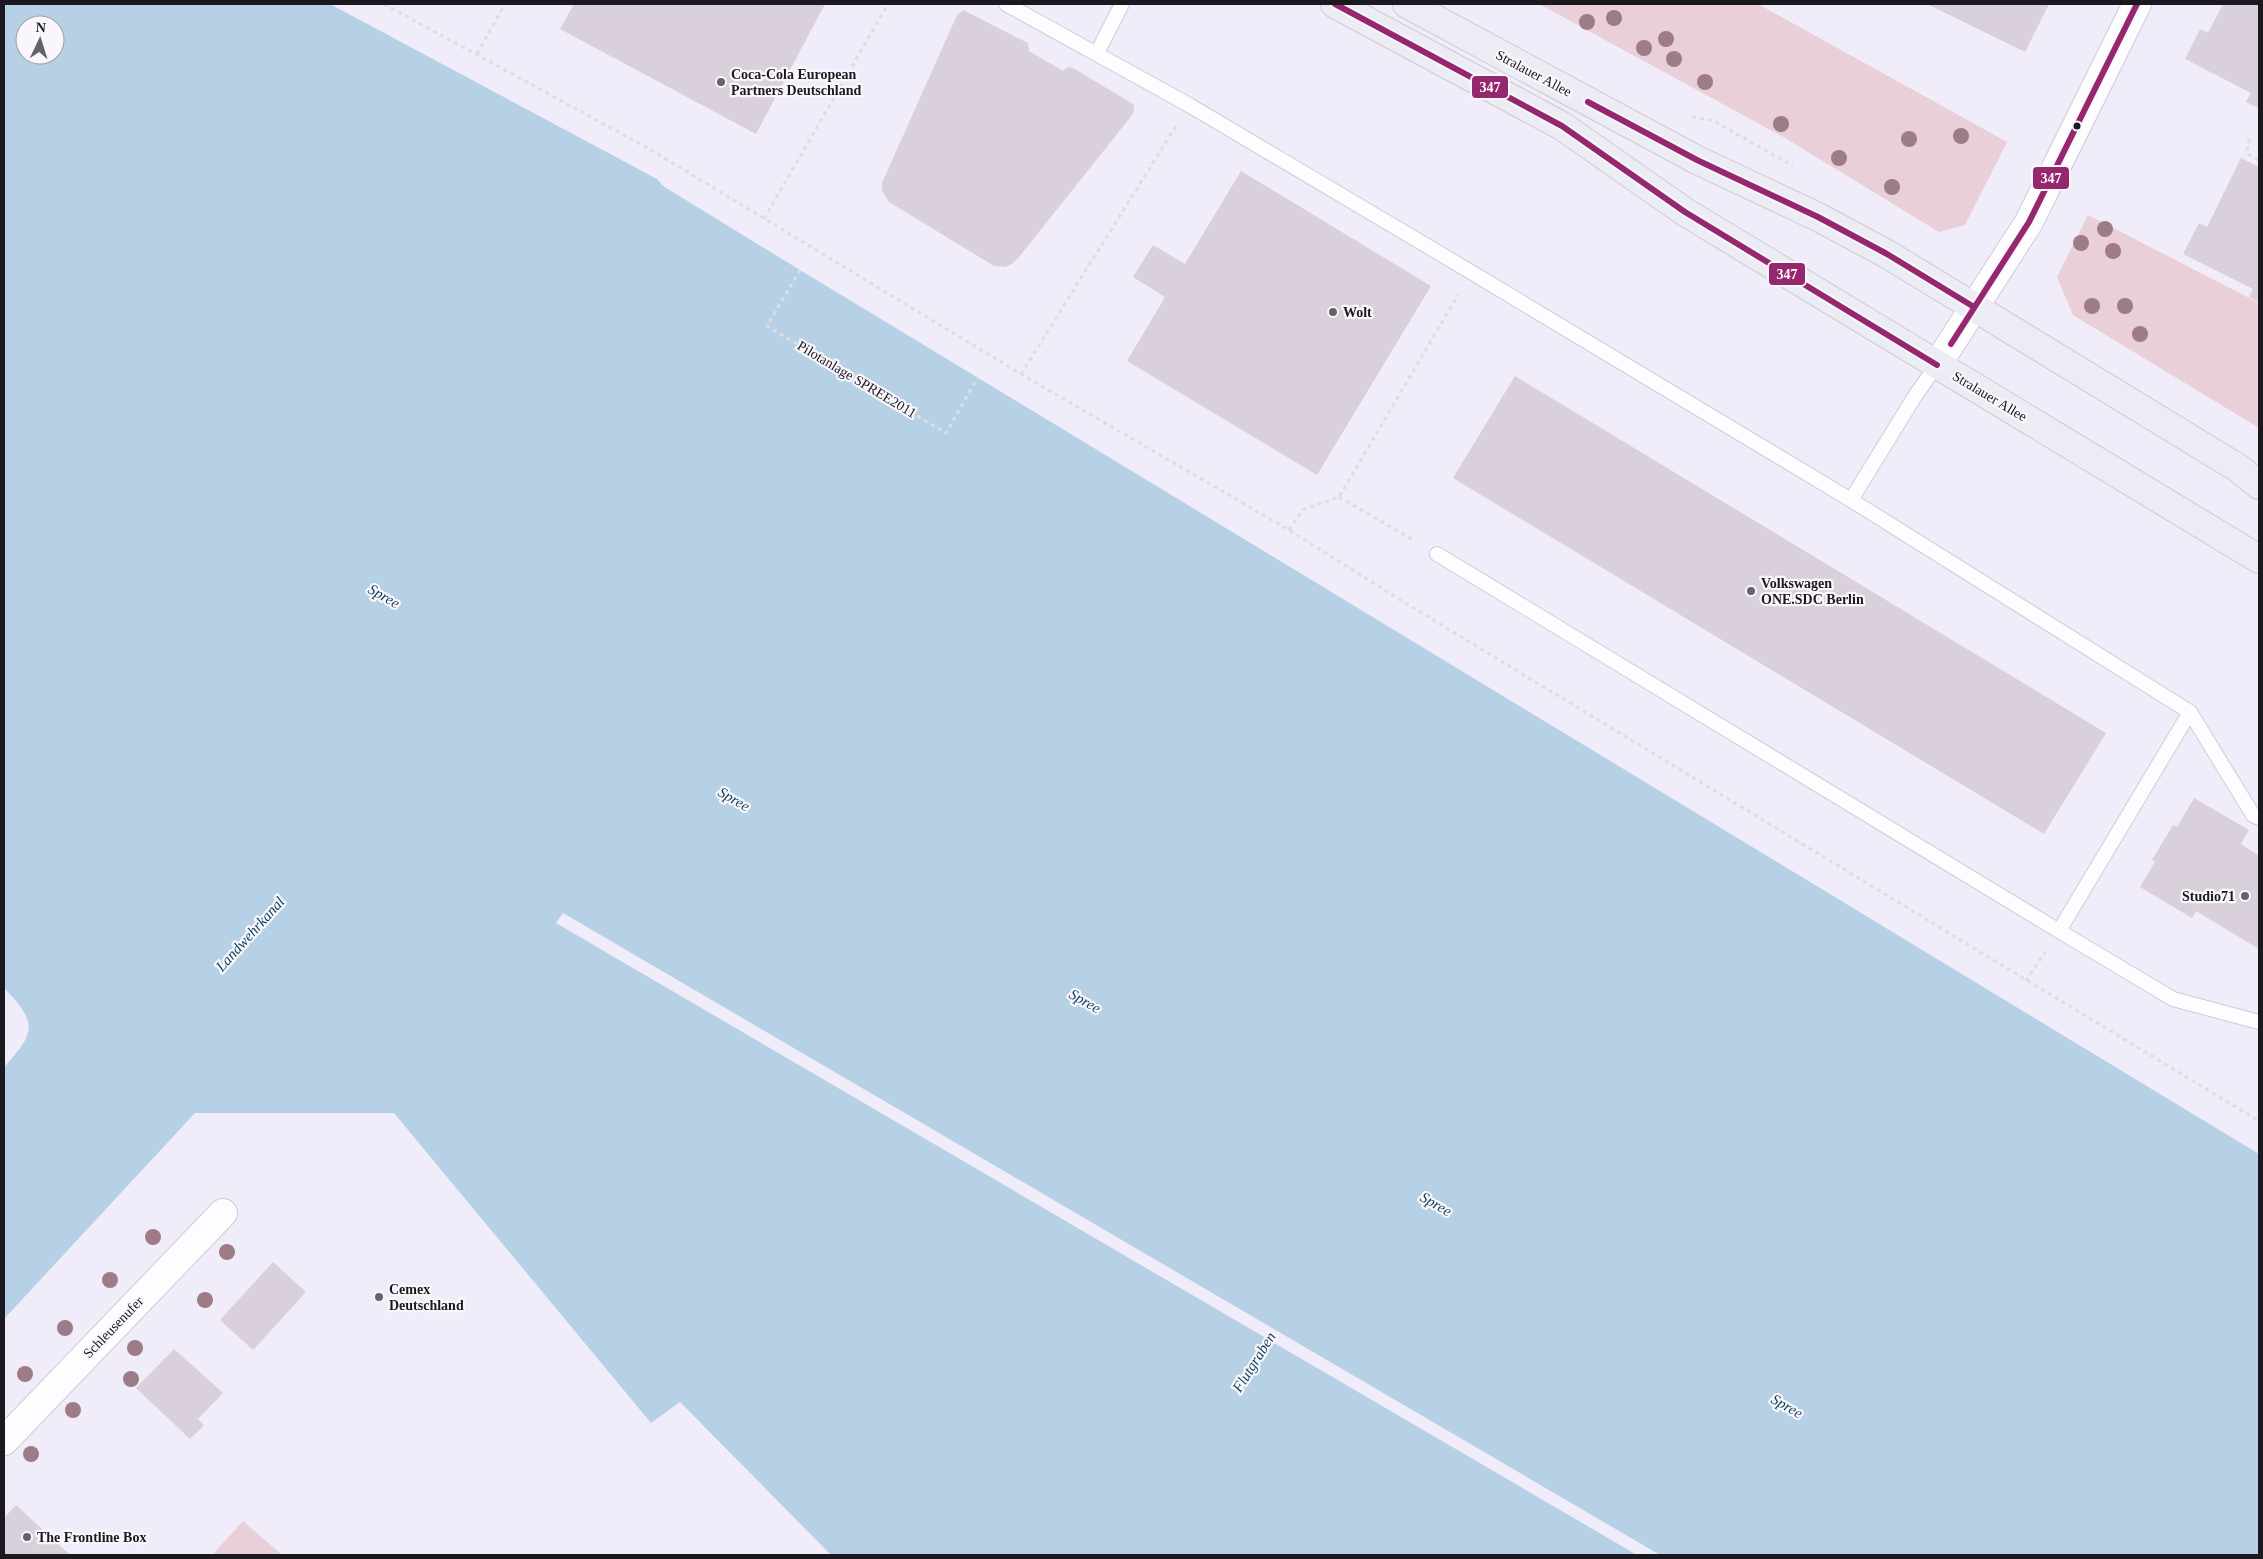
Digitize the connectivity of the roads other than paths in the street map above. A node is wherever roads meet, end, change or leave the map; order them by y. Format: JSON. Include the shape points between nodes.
{"nodes":[{"id":1,"x":1006,"y":4,"type":"edge"},
{"id":2,"x":1122,"y":4,"type":"edge"},
{"id":3,"x":1335,"y":4,"type":"edge"},
{"id":4,"x":1407,"y":4,"type":"edge"},
{"id":5,"x":2136,"y":4,"type":"edge"},
{"id":6,"x":1097,"y":52,"type":"junction"},
{"id":7,"x":1974,"y":307,"type":"junction"},
{"id":8,"x":1938,"y":365,"type":"junction"},
{"id":9,"x":2259,"y":485,"type":"edge"},
{"id":10,"x":1851,"y":500,"type":"junction"},
{"id":11,"x":1437,"y":554,"type":"road end"},
{"id":12,"x":2259,"y":559,"type":"edge"},
{"id":13,"x":2190,"y":712,"type":"junction"},
{"id":14,"x":2259,"y":818,"type":"edge"},
{"id":15,"x":2059,"y":931,"type":"junction"},
{"id":16,"x":2259,"y":1022,"type":"edge"},
{"id":17,"x":223,"y":1213,"type":"dead end"},
{"id":18,"x":4,"y":1441,"type":"edge"}],
"edges":[{"from":1,"to":6,"type":"lane"},
{"from":2,"to":6,"type":"lane"},
{"from":3,"to":8,"type":"main road","name":"Stralauer Allee","via":[[1562,126],[1686,212]]},
{"from":4,"to":7,"type":"main road","name":"Stralauer Allee","via":[[1697,160],[1818,217]]},
{"from":5,"to":7,"type":"street","via":[[2029,222]]},
{"from":6,"to":10,"type":"lane"},
{"from":7,"to":8,"type":"street"},
{"from":7,"to":9,"type":"main road","name":"Stralauer Allee","via":[[2238,468]]},
{"from":8,"to":10,"type":"lane","via":[[1915,396]]},
{"from":8,"to":12,"type":"main road","name":"Stralauer Allee"},
{"from":10,"to":13,"type":"lane"},
{"from":11,"to":15,"type":"lane"},
{"from":13,"to":14,"type":"lane","via":[[2253,815]]},
{"from":13,"to":15,"type":"lane"},
{"from":15,"to":16,"type":"lane","via":[[2172,999]]},
{"from":17,"to":18,"type":"street","name":"Schleusenufer"}]}
